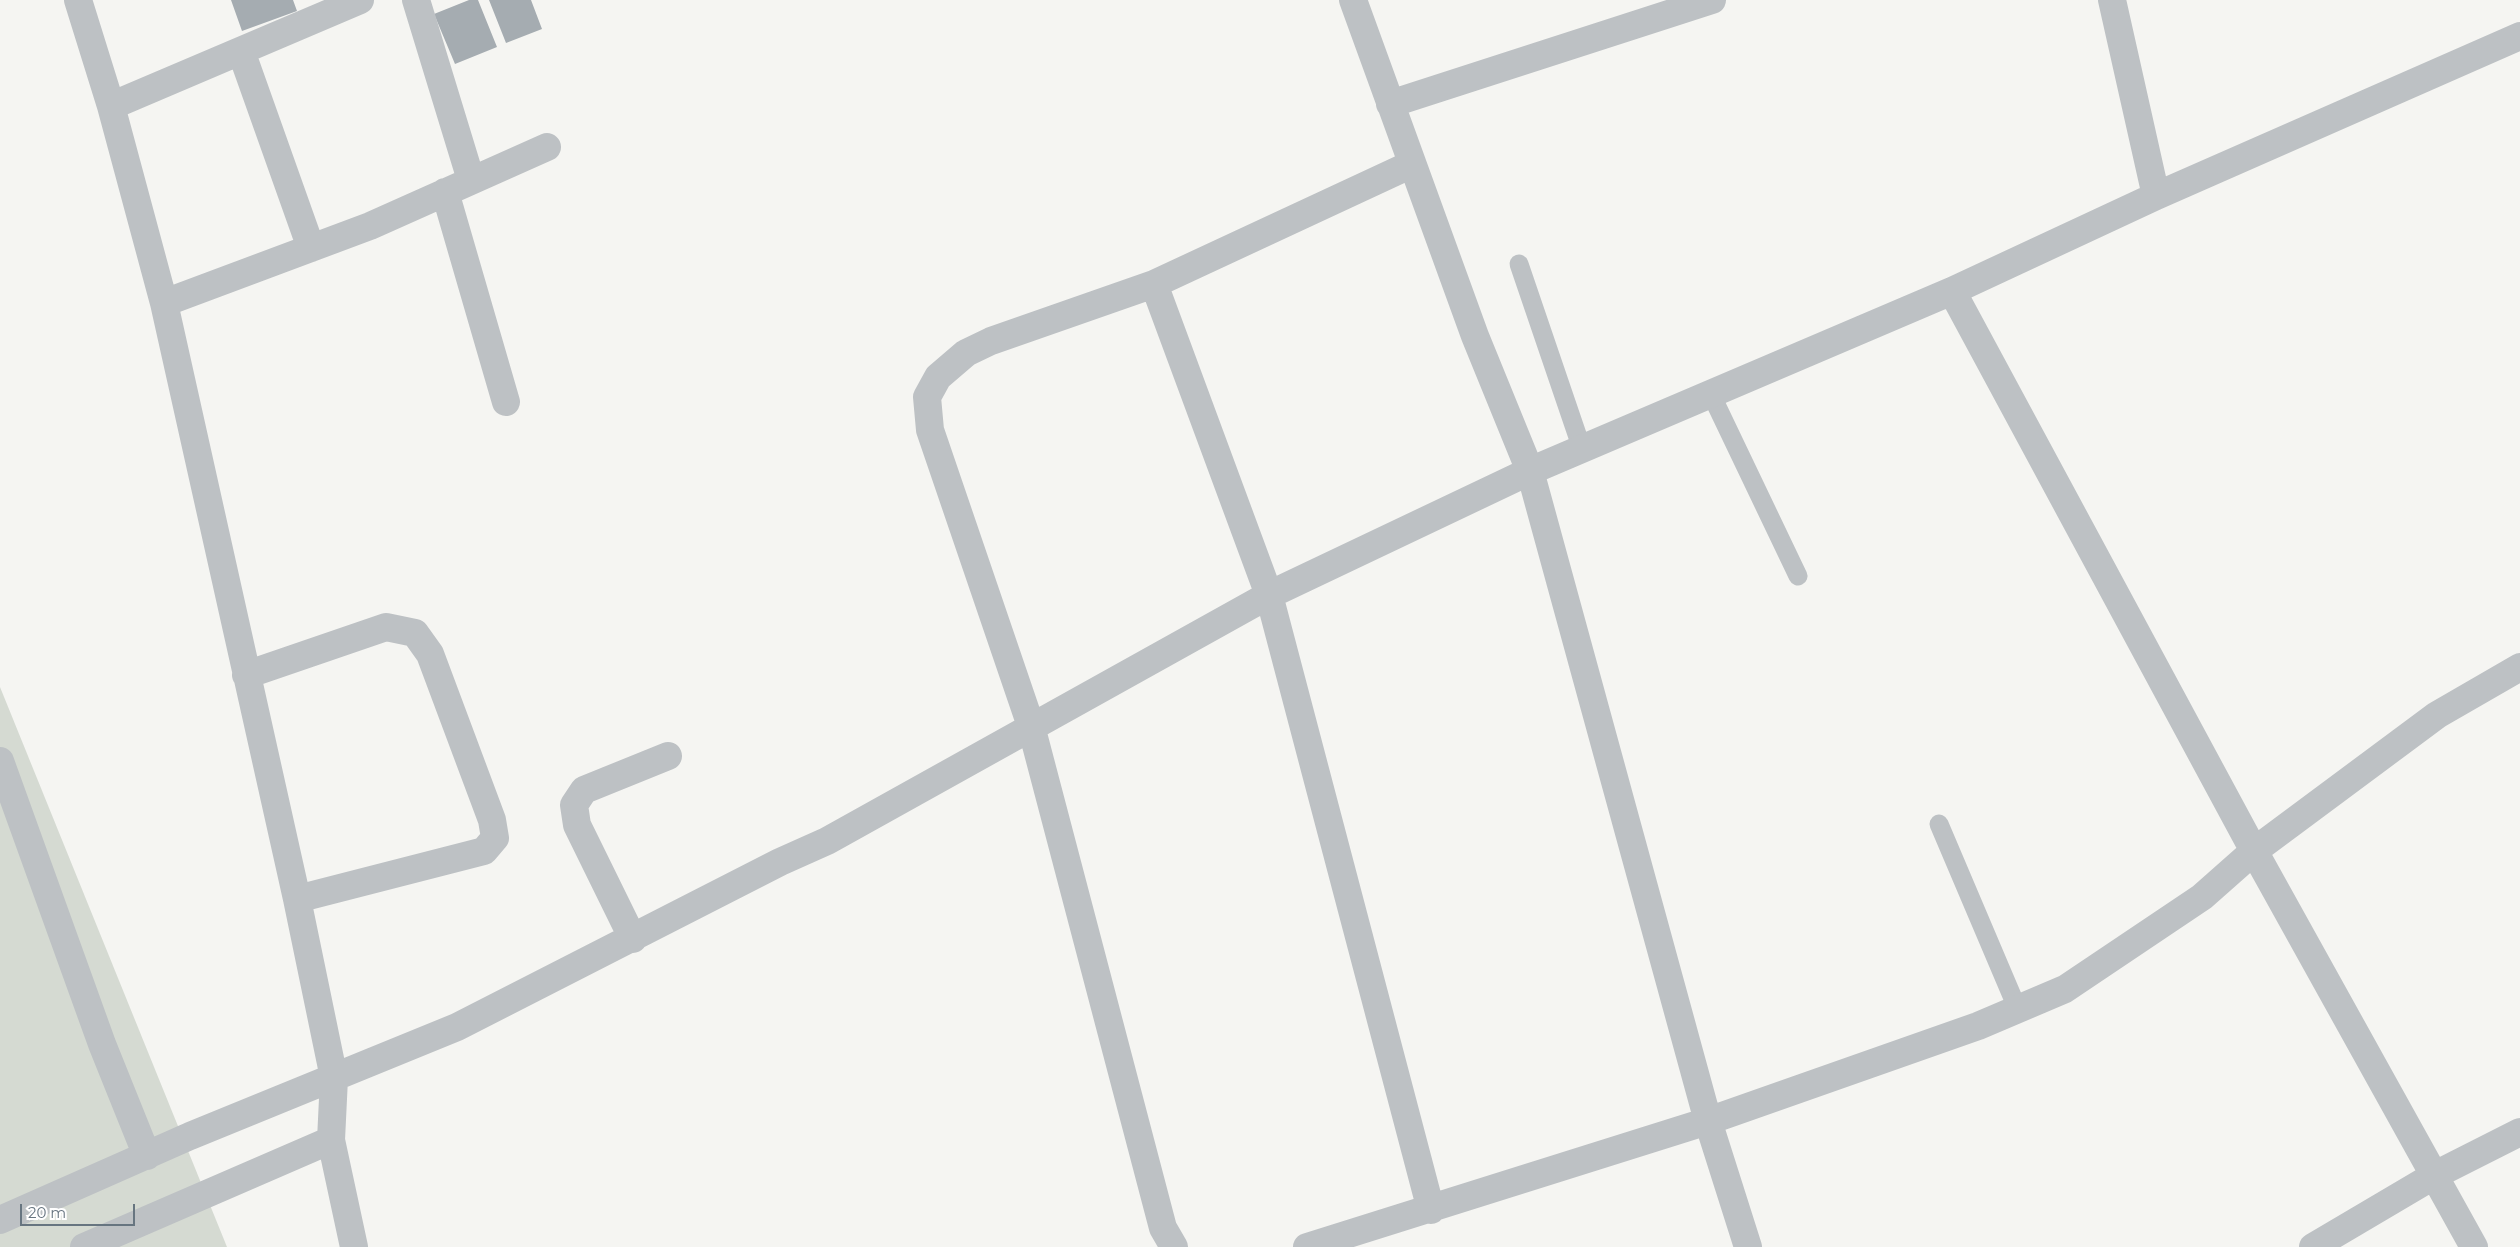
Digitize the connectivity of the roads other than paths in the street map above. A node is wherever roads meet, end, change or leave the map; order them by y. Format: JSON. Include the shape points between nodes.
{"nodes":[{"id":1,"x":78,"y":0,"type":"edge"},
{"id":2,"x":360,"y":0,"type":"edge"},
{"id":3,"x":416,"y":0,"type":"edge"},
{"id":4,"x":1353,"y":0,"type":"edge"},
{"id":5,"x":1712,"y":0,"type":"edge"},
{"id":6,"x":2112,"y":0,"type":"edge"},
{"id":7,"x":2519,"y":38,"type":"edge"},
{"id":8,"x":241,"y":51,"type":"junction"},
{"id":9,"x":1390,"y":104,"type":"junction"},
{"id":10,"x":111,"y":106,"type":"junction"},
{"id":11,"x":548,"y":147,"type":"dead end"},
{"id":12,"x":1412,"y":164,"type":"junction"},
{"id":13,"x":471,"y":180,"type":"junction"},
{"id":14,"x":445,"y":192,"type":"junction"},
{"id":15,"x":2156,"y":196,"type":"junction"},
{"id":16,"x":311,"y":248,"type":"junction"},
{"id":17,"x":1519,"y":264,"type":"dead end"},
{"id":18,"x":1154,"y":284,"type":"junction"},
{"id":19,"x":1952,"y":291,"type":"junction"},
{"id":20,"x":164,"y":304,"type":"junction"},
{"id":21,"x":1711,"y":394,"type":"junction"},
{"id":22,"x":506,"y":402,"type":"dead end"},
{"id":23,"x":1582,"y":449,"type":"junction"},
{"id":24,"x":1530,"y":471,"type":"junction"},
{"id":25,"x":1798,"y":576,"type":"dead end"},
{"id":26,"x":1269,"y":595,"type":"junction"},
{"id":27,"x":2520,"y":667,"type":"edge"},
{"id":28,"x":246,"y":675,"type":"junction"},
{"id":29,"x":1031,"y":726,"type":"junction"},
{"id":30,"x":668,"y":756,"type":"dead end"},
{"id":31,"x":0,"y":761,"type":"edge"},
{"id":32,"x":1939,"y":824,"type":"dead end"},
{"id":33,"x":2254,"y":851,"type":"junction"},
{"id":34,"x":297,"y":898,"type":"junction"},
{"id":35,"x":633,"y":939,"type":"junction"},
{"id":36,"x":2018,"y":1010,"type":"junction"},
{"id":37,"x":334,"y":1078,"type":"junction"},
{"id":38,"x":1708,"y":1121,"type":"junction"},
{"id":39,"x":2520,"y":1132,"type":"edge"},
{"id":40,"x":331,"y":1140,"type":"junction"},
{"id":41,"x":147,"y":1156,"type":"junction"},
{"id":42,"x":2435,"y":1175,"type":"junction"},
{"id":43,"x":1431,"y":1210,"type":"junction"},
{"id":44,"x":0,"y":1220,"type":"edge"},
{"id":45,"x":84,"y":1247,"type":"edge"},
{"id":46,"x":354,"y":1247,"type":"edge"},
{"id":47,"x":1174,"y":1247,"type":"edge"},
{"id":48,"x":1307,"y":1247,"type":"edge"},
{"id":49,"x":1748,"y":1247,"type":"edge"},
{"id":50,"x":2313,"y":1247,"type":"edge"},
{"id":51,"x":2474,"y":1247,"type":"edge"}],
"edges":[{"from":1,"to":10,"type":"street"},
{"from":2,"to":8,"type":"street"},
{"from":3,"to":13,"type":"street"},
{"from":4,"to":9,"type":"street"},
{"from":5,"to":9,"type":"street"},
{"from":6,"to":15,"type":"street"},
{"from":7,"to":15,"type":"street"},
{"from":8,"to":10,"type":"street"},
{"from":8,"to":16,"type":"street"},
{"from":9,"to":12,"type":"street"},
{"from":10,"to":20,"type":"street"},
{"from":11,"to":13,"type":"street"},
{"from":12,"to":18,"type":"street"},
{"from":12,"to":24,"type":"street","via":[[1475,336]]},
{"from":13,"to":14,"type":"street"},
{"from":14,"to":16,"type":"street"},
{"from":14,"to":22,"type":"street"},
{"from":15,"to":19,"type":"street"},
{"from":16,"to":20,"type":"street"},
{"from":17,"to":23,"type":"lane"},
{"from":18,"to":26,"type":"street"},
{"from":18,"to":29,"type":"street","via":[[991,341],[966,353],[938,377],[927,397],[930,430]]},
{"from":19,"to":21,"type":"street"},
{"from":19,"to":33,"type":"street"},
{"from":20,"to":28,"type":"street"},
{"from":21,"to":23,"type":"street"},
{"from":21,"to":25,"type":"lane"},
{"from":23,"to":24,"type":"street"},
{"from":24,"to":26,"type":"street"},
{"from":24,"to":38,"type":"street"},
{"from":26,"to":29,"type":"street"},
{"from":26,"to":43,"type":"street"},
{"from":27,"to":33,"type":"street","via":[[2437,715]]},
{"from":28,"to":34,"type":"street"},
{"from":28,"to":34,"type":"street","via":[[386,627],[415,633],[430,654],[492,820],[495,838],[484,851]]},
{"from":29,"to":35,"type":"street","via":[[827,841]]},
{"from":29,"to":47,"type":"street","via":[[1163,1228]]},
{"from":30,"to":35,"type":"street","via":[[584,790],[574,805],[577,825]]},
{"from":31,"to":41,"type":"street","via":[[102,1044]]},
{"from":32,"to":36,"type":"lane"},
{"from":33,"to":36,"type":"street","via":[[2202,897],[2073,984]]},
{"from":33,"to":42,"type":"street"},
{"from":34,"to":37,"type":"street"},
{"from":35,"to":37,"type":"street","via":[[457,1027]]},
{"from":36,"to":38,"type":"street","via":[[1889,1059]]},
{"from":37,"to":40,"type":"street"},
{"from":37,"to":41,"type":"street"},
{"from":38,"to":43,"type":"street"},
{"from":38,"to":49,"type":"street"},
{"from":39,"to":42,"type":"street"},
{"from":40,"to":45,"type":"street"},
{"from":40,"to":46,"type":"street"},
{"from":41,"to":44,"type":"street"},
{"from":42,"to":50,"type":"street"},
{"from":42,"to":51,"type":"street"},
{"from":43,"to":48,"type":"street"}]}
